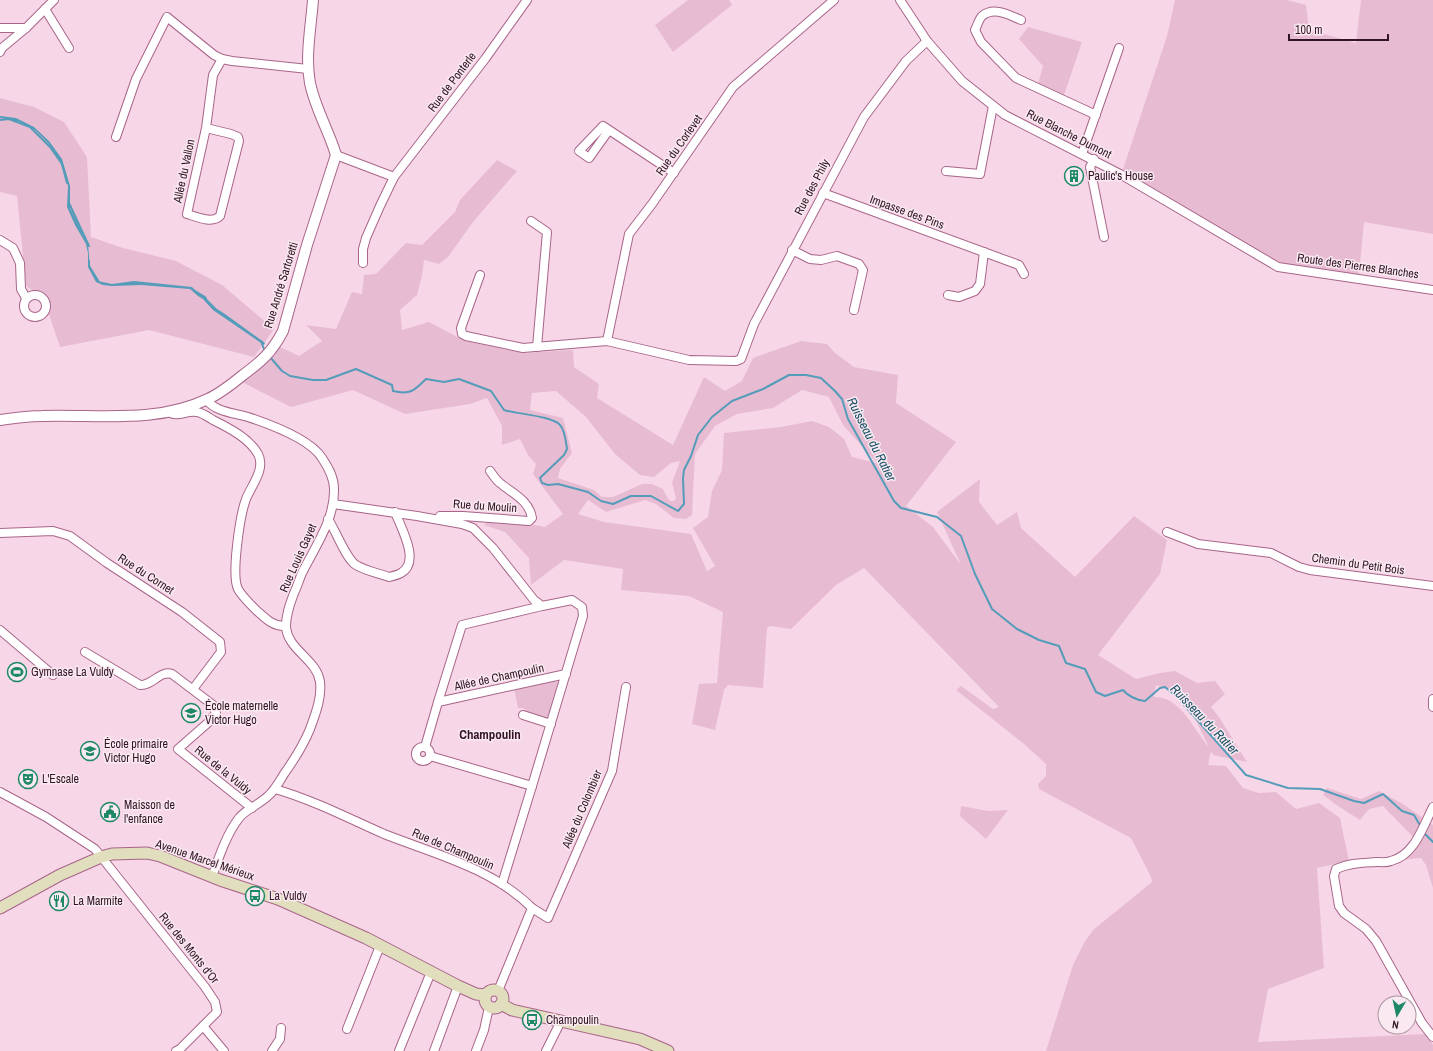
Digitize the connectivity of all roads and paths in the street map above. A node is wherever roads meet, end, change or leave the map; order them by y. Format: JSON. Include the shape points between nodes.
{"nodes":[{"id":1,"x":54,"y":0,"type":"edge"},
{"id":2,"x":313,"y":0,"type":"edge"},
{"id":3,"x":527,"y":0,"type":"edge"},
{"id":4,"x":834,"y":0,"type":"edge"},
{"id":5,"x":900,"y":0,"type":"edge"},
{"id":6,"x":45,"y":9,"type":"junction"},
{"id":7,"x":1021,"y":20,"type":"dead end"},
{"id":8,"x":0,"y":28,"type":"edge"},
{"id":9,"x":26,"y":28,"type":"junction"},
{"id":10,"x":927,"y":41,"type":"junction"},
{"id":11,"x":69,"y":48,"type":"dead end"},
{"id":12,"x":1119,"y":48,"type":"dead end"},
{"id":13,"x":0,"y":52,"type":"edge"},
{"id":14,"x":222,"y":59,"type":"junction"},
{"id":15,"x":308,"y":69,"type":"junction"},
{"id":16,"x":993,"y":106,"type":"junction"},
{"id":17,"x":1096,"y":115,"type":"junction"},
{"id":18,"x":206,"y":128,"type":"junction"},
{"id":19,"x":609,"y":130,"type":"dead end"},
{"id":20,"x":116,"y":137,"type":"dead end"},
{"id":21,"x":1082,"y":154,"type":"junction"},
{"id":22,"x":336,"y":155,"type":"junction"},
{"id":23,"x":1094,"y":159,"type":"junction"},
{"id":24,"x":946,"y":172,"type":"dead end"},
{"id":25,"x":674,"y":173,"type":"junction"},
{"id":26,"x":394,"y":177,"type":"junction"},
{"id":27,"x":823,"y":193,"type":"junction"},
{"id":28,"x":532,"y":221,"type":"dead end"},
{"id":29,"x":1104,"y":236,"type":"dead end"},
{"id":30,"x":0,"y":240,"type":"edge"},
{"id":31,"x":792,"y":250,"type":"junction"},
{"id":32,"x":984,"y":252,"type":"junction"},
{"id":33,"x":363,"y":263,"type":"dead end"},
{"id":34,"x":1278,"y":267,"type":"joint"},
{"id":35,"x":1024,"y":274,"type":"dead end"},
{"id":36,"x":480,"y":275,"type":"dead end"},
{"id":37,"x":1433,"y":290,"type":"edge"},
{"id":38,"x":948,"y":296,"type":"dead end"},
{"id":39,"x":26,"y":298,"type":"dead end"},
{"id":40,"x":854,"y":310,"type":"dead end"},
{"id":41,"x":606,"y":342,"type":"junction"},
{"id":42,"x":537,"y":347,"type":"junction"},
{"id":43,"x":207,"y":400,"type":"junction"},
{"id":44,"x":168,"y":412,"type":"junction"},
{"id":45,"x":0,"y":420,"type":"edge"},
{"id":46,"x":490,"y":471,"type":"dead end"},
{"id":47,"x":333,"y":504,"type":"junction"},
{"id":48,"x":395,"y":512,"type":"junction"},
{"id":49,"x":417,"y":516,"type":"junction"},
{"id":50,"x":328,"y":518,"type":"junction"},
{"id":51,"x":1166,"y":532,"type":"dead end"},
{"id":52,"x":0,"y":533,"type":"edge"},
{"id":53,"x":1433,"y":586,"type":"edge"},
{"id":54,"x":542,"y":606,"type":"junction"},
{"id":55,"x":286,"y":626,"type":"junction"},
{"id":56,"x":0,"y":630,"type":"edge"},
{"id":57,"x":85,"y":652,"type":"dead end"},
{"id":58,"x":566,"y":674,"type":"junction"},
{"id":59,"x":53,"y":675,"type":"dead end"},
{"id":60,"x":626,"y":687,"type":"dead end"},
{"id":61,"x":193,"y":689,"type":"junction"},
{"id":62,"x":1433,"y":698,"type":"edge"},
{"id":63,"x":438,"y":702,"type":"junction"},
{"id":64,"x":1433,"y":707,"type":"edge"},
{"id":65,"x":523,"y":715,"type":"dead end"},
{"id":66,"x":551,"y":724,"type":"junction"},
{"id":67,"x":425,"y":747,"type":"junction"},
{"id":68,"x":430,"y":756,"type":"junction"},
{"id":69,"x":532,"y":786,"type":"junction"},
{"id":70,"x":274,"y":789,"type":"junction"},
{"id":71,"x":0,"y":792,"type":"edge"},
{"id":72,"x":1433,"y":807,"type":"edge"},
{"id":73,"x":252,"y":808,"type":"junction"},
{"id":74,"x":101,"y":857,"type":"junction"},
{"id":75,"x":212,"y":876,"type":"junction"},
{"id":76,"x":502,"y":884,"type":"junction"},
{"id":77,"x":0,"y":908,"type":"edge"},
{"id":78,"x":532,"y":908,"type":"junction"},
{"id":79,"x":380,"y":946,"type":"junction"},
{"id":80,"x":431,"y":972,"type":"junction"},
{"id":81,"x":458,"y":986,"type":"junction"},
{"id":82,"x":498,"y":991,"type":"junction"},
{"id":83,"x":486,"y":995,"type":"junction"},
{"id":84,"x":501,"y":1004,"type":"junction"},
{"id":85,"x":489,"y":1007,"type":"junction"},
{"id":86,"x":561,"y":1021,"type":"junction"},
{"id":87,"x":203,"y":1026,"type":"junction"},
{"id":88,"x":281,"y":1028,"type":"dead end"},
{"id":89,"x":347,"y":1029,"type":"dead end"},
{"id":90,"x":1433,"y":1037,"type":"edge"},
{"id":91,"x":176,"y":1051,"type":"edge"},
{"id":92,"x":224,"y":1051,"type":"edge"},
{"id":93,"x":272,"y":1051,"type":"edge"},
{"id":94,"x":398,"y":1051,"type":"edge"},
{"id":95,"x":434,"y":1051,"type":"edge"},
{"id":96,"x":476,"y":1051,"type":"edge"},
{"id":97,"x":546,"y":1051,"type":"edge"},
{"id":98,"x":668,"y":1051,"type":"edge"}],
"edges":[{"from":1,"to":6,"type":"street"},
{"from":2,"to":15,"type":"street"},
{"from":3,"to":26,"type":"street","name":"Rue de Ponterle"},
{"from":4,"to":25,"type":"street","name":"Rue du Corlevet","via":[[733,87]]},
{"from":5,"to":10,"type":"street","name":"Rue Blanche Dumont"},
{"from":6,"to":9,"type":"street"},
{"from":6,"to":11,"type":"street"},
{"from":7,"to":17,"type":"street","via":[[992,11],[982,16],[975,30],[982,42],[1016,78]]},
{"from":8,"to":9,"type":"street"},
{"from":9,"to":13,"type":"street"},
{"from":10,"to":16,"type":"street","name":"Rue Blanche Dumont","via":[[962,81]]},
{"from":10,"to":27,"type":"street","name":"Rue des Phily","via":[[906,61],[864,117]]},
{"from":12,"to":17,"type":"street"},
{"from":14,"to":15,"type":"street"},
{"from":14,"to":18,"type":"street","name":"Allée du Vallon","via":[[214,75]]},
{"from":14,"to":20,"type":"street","via":[[167,17],[136,79]]},
{"from":15,"to":22,"type":"street","via":[[314,95]]},
{"from":16,"to":21,"type":"street","name":"Rue Blanche Dumont","via":[[1005,115]]},
{"from":16,"to":24,"type":"street","via":[[980,174]]},
{"from":17,"to":21,"type":"street"},
{"from":18,"to":18,"type":"street","name":"Allée du Vallon","via":[[187,214],[216,220],[220,216],[239,141],[238,137],[231,134]]},
{"from":19,"to":25,"type":"street"},
{"from":21,"to":23,"type":"street","name":"Rue Blanche Dumont"},
{"from":22,"to":26,"type":"street"},
{"from":22,"to":43,"type":"street","name":"Rue André Sartoretti","via":[[283,330],[276,344],[267,356]]},
{"from":23,"to":29,"type":"street","via":[[1090,167]]},
{"from":23,"to":34,"type":"street","name":"Rue Blanche Dumont"},
{"from":25,"to":41,"type":"street","name":"Rue du Corlevet","via":[[629,234]]},
{"from":26,"to":33,"type":"street","name":"Rue de Ponterle","via":[[366,238]]},
{"from":27,"to":31,"type":"street","name":"Rue des Phily"},
{"from":27,"to":32,"type":"street","name":"Impasse des Pins"},
{"from":28,"to":42,"type":"street","via":[[547,232]]},
{"from":30,"to":39,"type":"street","via":[[13,248],[20,263],[21,289]]},
{"from":31,"to":40,"type":"street","via":[[810,259],[821,260],[837,256],[859,264],[863,270]]},
{"from":31,"to":41,"type":"street","name":"Rue des Phily","via":[[754,324],[741,359],[689,360]]},
{"from":32,"to":35,"type":"street","name":"Impasse des Pins","via":[[1019,265]]},
{"from":32,"to":38,"type":"street","via":[[980,284],[975,291],[959,298]]},
{"from":34,"to":37,"type":"street","name":"Route des Pierres Blanches"},
{"from":36,"to":42,"type":"street","via":[[461,328],[462,334],[522,348]]},
{"from":41,"to":42,"type":"street"},
{"from":43,"to":44,"type":"street","name":"Rue André Sartoretti"},
{"from":43,"to":47,"type":"street","name":"Rue Louis Gayet","via":[[214,407],[280,428],[314,449],[331,473],[334,488]]},
{"from":44,"to":45,"type":"street","name":"Rue André Sartoretti","via":[[138,416],[42,416]]},
{"from":44,"to":55,"type":"street","via":[[175,415],[201,413],[233,430],[255,449],[259,456],[260,470],[243,510],[236,580],[238,590],[262,616],[279,627]]},
{"from":46,"to":49,"type":"street","name":"Rue du Moulin","via":[[500,483],[522,498],[532,514],[529,521],[463,516]]},
{"from":47,"to":48,"type":"street","name":"Rue du Moulin"},
{"from":47,"to":50,"type":"street","name":"Rue Louis Gayet"},
{"from":48,"to":49,"type":"street","name":"Rue du Moulin"},
{"from":48,"to":50,"type":"street","via":[[410,551],[410,563],[402,573],[389,578],[355,564],[345,552]]},
{"from":49,"to":54,"type":"street","name":"Rue du Moulin","via":[[473,528],[493,548],[534,600]]},
{"from":50,"to":55,"type":"street","name":"Rue Louis Gayet","via":[[288,610]]},
{"from":51,"to":53,"type":"street","name":"Chemin du Petit Bois","via":[[1198,544],[1272,553],[1310,570]]},
{"from":52,"to":61,"type":"street","name":"Rue du Cornet","via":[[52,531],[70,536],[182,612],[220,642],[221,652]]},
{"from":54,"to":58,"type":"street","name":"Allée de Champoulin","via":[[572,600],[582,607],[583,616]]},
{"from":54,"to":63,"type":"street","name":"Allée de Champoulin","via":[[462,625]]},
{"from":55,"to":70,"type":"street","via":[[290,641],[319,677],[320,696],[301,748]]},
{"from":56,"to":59,"type":"street"},
{"from":57,"to":61,"type":"street","name":"Rue de la Vuldy","via":[[140,685],[146,685],[169,673]]},
{"from":58,"to":63,"type":"street","name":"Allée de Champoulin"},
{"from":58,"to":66,"type":"street","name":"Allée de Champoulin"},
{"from":60,"to":78,"type":"street","name":"Allée du Colombier","via":[[612,771],[548,918]]},
{"from":61,"to":73,"type":"street","name":"Rue de la Vuldy","via":[[213,705],[216,713],[178,749]]},
{"from":62,"to":64,"type":"street"},
{"from":63,"to":67,"type":"street","name":"Allée de Champoulin"},
{"from":65,"to":66,"type":"street"},
{"from":66,"to":69,"type":"street","name":"Allée de Champoulin"},
{"from":67,"to":68,"type":"street","via":[[429,750]]},
{"from":67,"to":68,"type":"street","name":"Allée de Champoulin","via":[[417,751],[417,758],[423,762]]},
{"from":68,"to":69,"type":"street","name":"Allée de Champoulin"},
{"from":69,"to":76,"type":"street","name":"Allée de Champoulin"},
{"from":70,"to":73,"type":"street"},
{"from":70,"to":76,"type":"street","name":"Rue de Champoulin","via":[[297,796],[461,864]]},
{"from":71,"to":74,"type":"street","via":[[46,817],[94,849]]},
{"from":72,"to":90,"type":"street","via":[[1420,835],[1402,856],[1391,862],[1344,865],[1336,869],[1334,876],[1339,906],[1376,940],[1422,1023]]},
{"from":73,"to":75,"type":"street","via":[[240,816],[232,829]]},
{"from":74,"to":75,"type":"main road","name":"Avenue Marcel Mérieux","via":[[112,854],[147,853]]},
{"from":74,"to":77,"type":"main road","name":"Avenue Marcel Mérieux","via":[[60,875]]},
{"from":74,"to":87,"type":"street","name":"Rue des Monts d'Or","via":[[215,1002],[217,1012]]},
{"from":75,"to":79,"type":"main road","name":"Avenue Marcel Mérieux","via":[[278,899]]},
{"from":76,"to":78,"type":"street","name":"Rue de Champoulin"},
{"from":78,"to":82,"type":"street"},
{"from":79,"to":80,"type":"main road","name":"Avenue Marcel Mérieux"},
{"from":79,"to":89,"type":"street"},
{"from":80,"to":81,"type":"main road","name":"Avenue Marcel Mérieux"},
{"from":80,"to":94,"type":"street"},
{"from":81,"to":83,"type":"main road","name":"Avenue Marcel Mérieux","via":[[476,994]]},
{"from":81,"to":95,"type":"street"},
{"from":82,"to":83,"type":"main road","via":[[492,990]]},
{"from":82,"to":84,"type":"main road","via":[[503,998]]},
{"from":83,"to":85,"type":"main road","via":[[485,1000]]},
{"from":84,"to":85,"type":"main road","via":[[494,1008]]},
{"from":84,"to":86,"type":"main road","via":[[512,1010]]},
{"from":85,"to":96,"type":"street"},
{"from":86,"to":97,"type":"street"},
{"from":86,"to":98,"type":"main road","via":[[640,1039]]},
{"from":87,"to":91,"type":"street","name":"Rue des Monts d'Or"},
{"from":87,"to":92,"type":"street"},
{"from":88,"to":93,"type":"street","via":[[280,1039]]}]}
